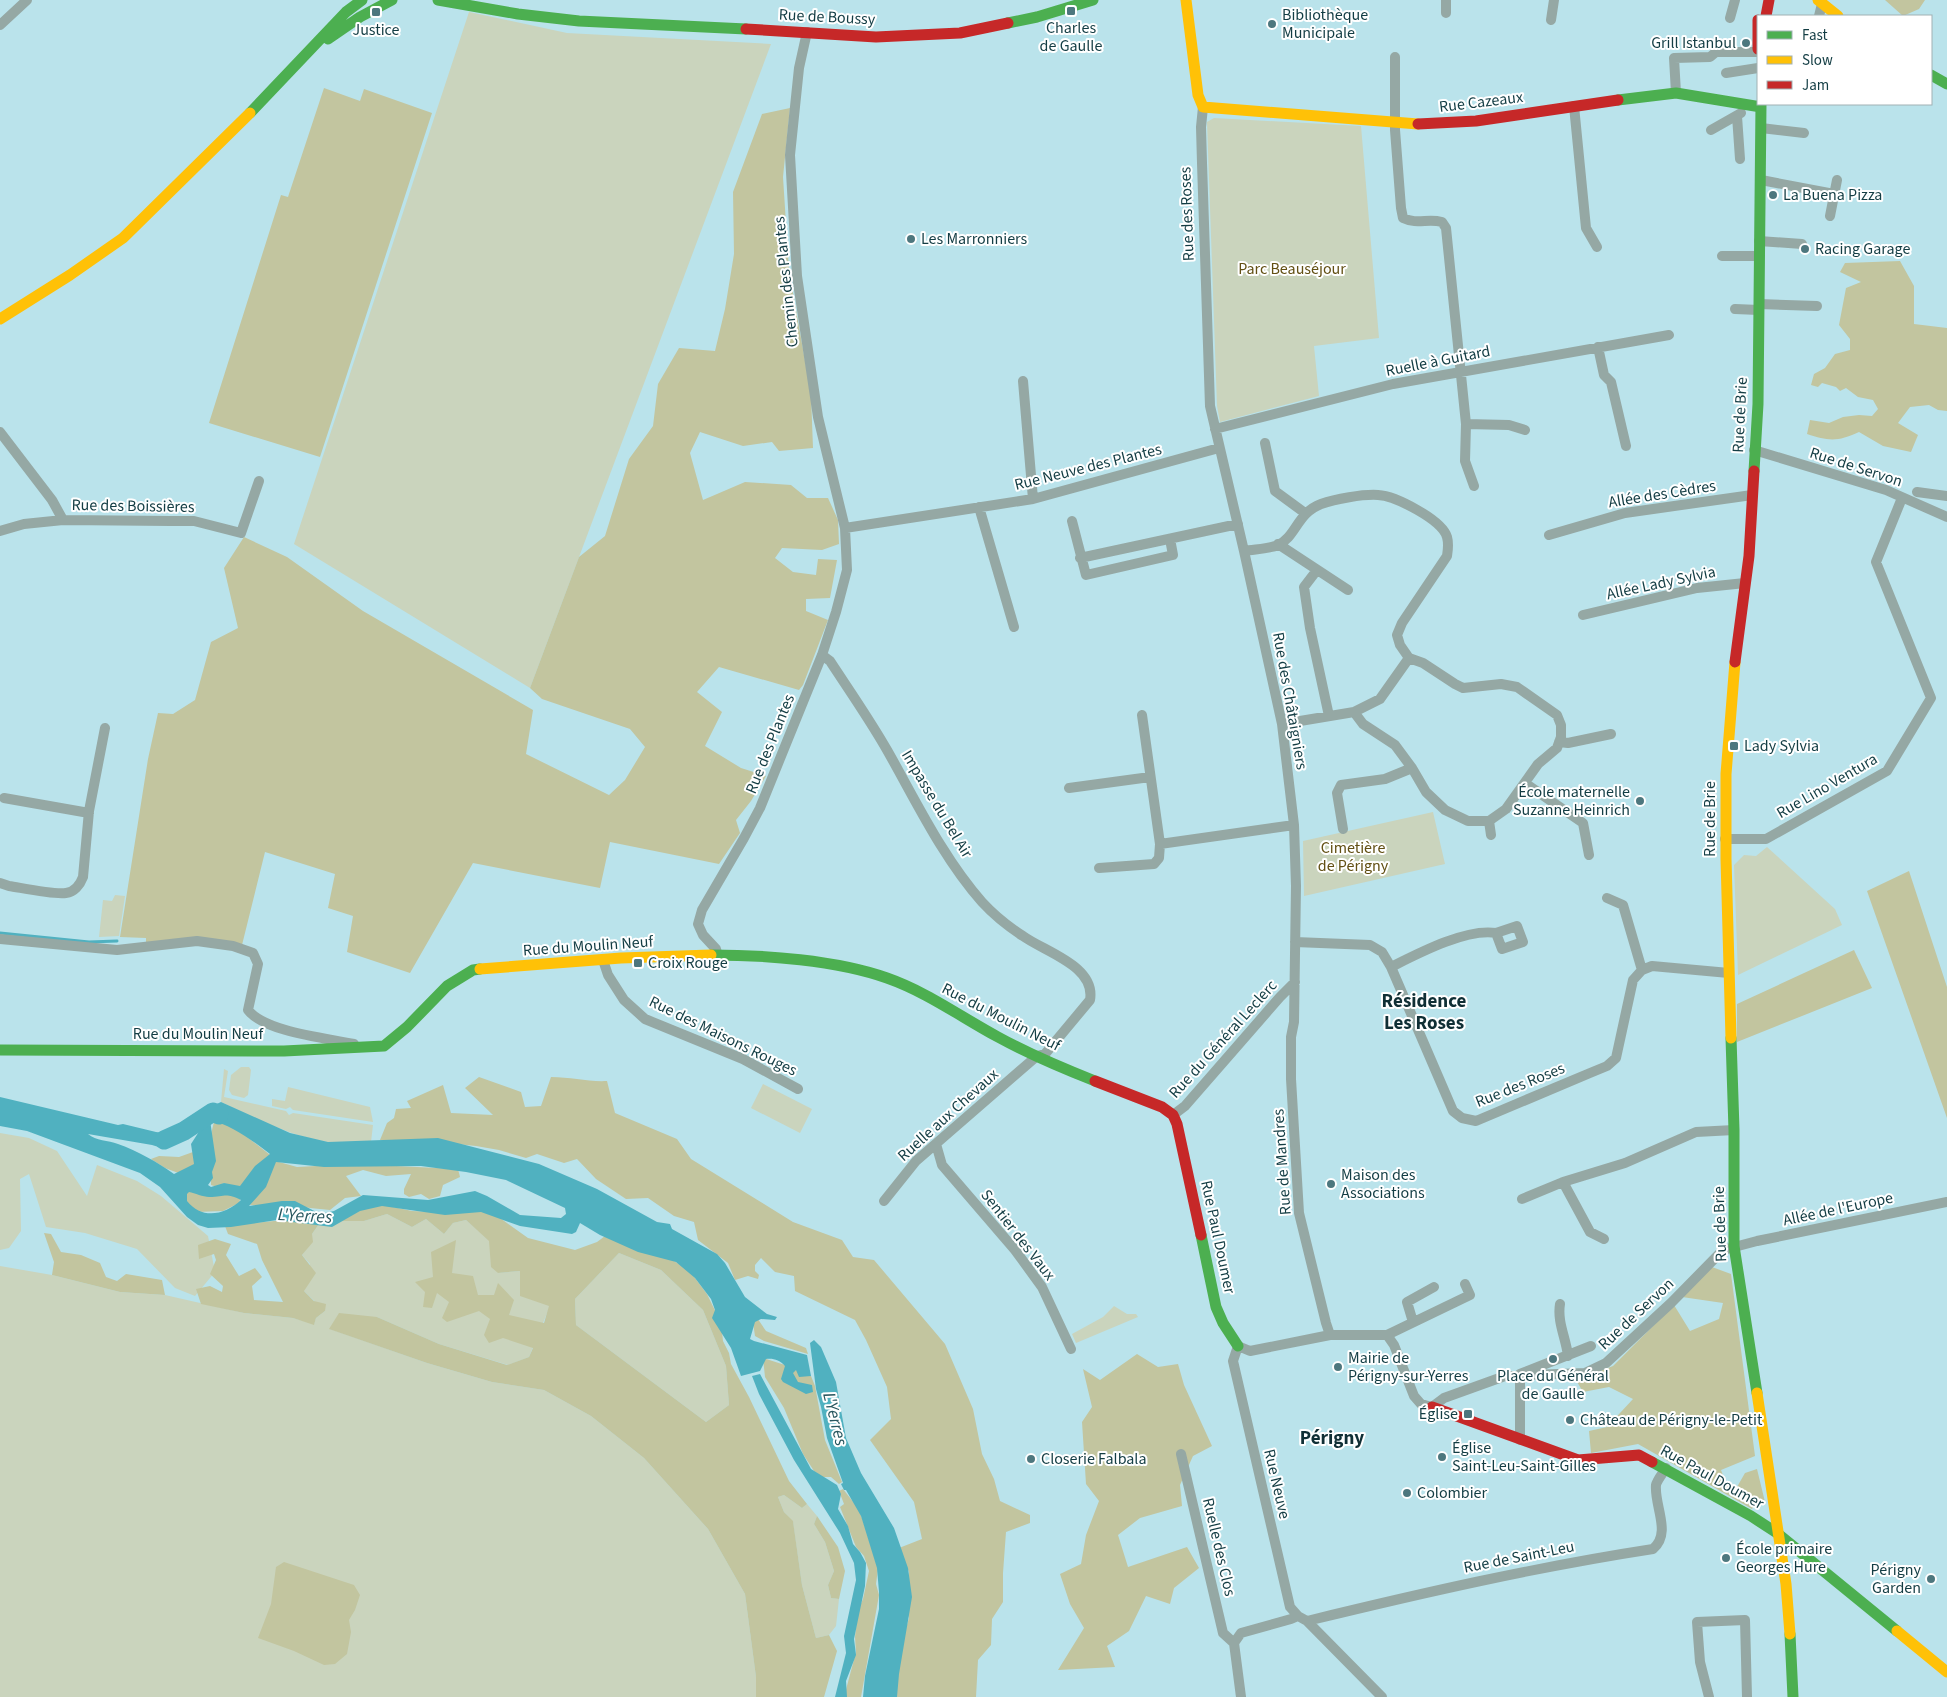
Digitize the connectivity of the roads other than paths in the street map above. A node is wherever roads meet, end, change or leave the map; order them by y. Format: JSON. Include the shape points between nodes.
{"nodes":[{"id":1,"x":27,"y":0,"type":"edge"},
{"id":2,"x":362,"y":0,"type":"edge"},
{"id":3,"x":392,"y":0,"type":"edge"},
{"id":4,"x":438,"y":0,"type":"edge"},
{"id":5,"x":1093,"y":0,"type":"edge"},
{"id":6,"x":1186,"y":0,"type":"edge"},
{"id":7,"x":1446,"y":0,"type":"edge"},
{"id":8,"x":1554,"y":0,"type":"edge"},
{"id":9,"x":1735,"y":0,"type":"edge"},
{"id":10,"x":1761,"y":0,"type":"edge"},
{"id":11,"x":1769,"y":0,"type":"edge"},
{"id":12,"x":1820,"y":2,"type":"edge"},
{"id":13,"x":370,"y":5,"type":"edge"},
{"id":14,"x":1446,"y":13,"type":"dead end"},
{"id":15,"x":1758,"y":15,"type":"edge"},
{"id":16,"x":1766,"y":15,"type":"edge"},
{"id":17,"x":1819,"y":15,"type":"edge"},
{"id":18,"x":1837,"y":15,"type":"edge"},
{"id":19,"x":1730,"y":18,"type":"dead end"},
{"id":20,"x":1552,"y":20,"type":"dead end"},
{"id":21,"x":0,"y":25,"type":"edge"},
{"id":22,"x":1757,"y":25,"type":"edge"},
{"id":23,"x":808,"y":32,"type":"junction"},
{"id":24,"x":1757,"y":42,"type":"edge"},
{"id":25,"x":311,"y":50,"type":"junction"},
{"id":26,"x":1757,"y":51,"type":"edge"},
{"id":27,"x":1395,"y":56,"type":"dead end"},
{"id":28,"x":1757,"y":68,"type":"edge"},
{"id":29,"x":1726,"y":73,"type":"dead end"},
{"id":30,"x":1932,"y":76,"type":"edge"},
{"id":31,"x":1947,"y":84,"type":"edge"},
{"id":32,"x":1676,"y":93,"type":"junction"},
{"id":33,"x":1745,"y":105,"type":"junction"},
{"id":34,"x":1761,"y":105,"type":"edge"},
{"id":35,"x":1574,"y":106,"type":"junction"},
{"id":36,"x":1203,"y":107,"type":"junction"},
{"id":37,"x":1737,"y":116,"type":"junction"},
{"id":38,"x":1395,"y":123,"type":"junction"},
{"id":39,"x":1761,"y":128,"type":"junction"},
{"id":40,"x":1711,"y":130,"type":"dead end"},
{"id":41,"x":1804,"y":133,"type":"dead end"},
{"id":42,"x":1740,"y":159,"type":"dead end"},
{"id":43,"x":1761,"y":180,"type":"junction"},
{"id":44,"x":1837,"y":180,"type":"dead end"},
{"id":45,"x":1834,"y":194,"type":"junction"},
{"id":46,"x":1830,"y":216,"type":"dead end"},
{"id":47,"x":1759,"y":241,"type":"junction"},
{"id":48,"x":1802,"y":244,"type":"dead end"},
{"id":49,"x":1597,"y":247,"type":"dead end"},
{"id":50,"x":1722,"y":256,"type":"dead end"},
{"id":51,"x":1759,"y":256,"type":"junction"},
{"id":52,"x":1817,"y":306,"type":"dead end"},
{"id":53,"x":1760,"y":307,"type":"junction"},
{"id":54,"x":1735,"y":308,"type":"dead end"},
{"id":55,"x":0,"y":319,"type":"edge"},
{"id":56,"x":1669,"y":335,"type":"dead end"},
{"id":57,"x":1598,"y":347,"type":"junction"},
{"id":58,"x":1459,"y":372,"type":"junction"},
{"id":59,"x":1023,"y":381,"type":"dead end"},
{"id":60,"x":1466,"y":424,"type":"junction"},
{"id":61,"x":1215,"y":429,"type":"junction"},
{"id":62,"x":1525,"y":430,"type":"dead end"},
{"id":63,"x":0,"y":432,"type":"edge"},
{"id":64,"x":1265,"y":444,"type":"dead end"},
{"id":65,"x":1626,"y":446,"type":"dead end"},
{"id":66,"x":1219,"y":448,"type":"junction"},
{"id":67,"x":1754,"y":450,"type":"junction"},
{"id":68,"x":258,"y":481,"type":"dead end"},
{"id":69,"x":1474,"y":486,"type":"dead end"},
{"id":70,"x":1917,"y":492,"type":"dead end"},
{"id":71,"x":1752,"y":495,"type":"junction"},
{"id":72,"x":1947,"y":496,"type":"edge"},
{"id":73,"x":1902,"y":498,"type":"junction"},
{"id":74,"x":1033,"y":499,"type":"junction"},
{"id":75,"x":979,"y":506,"type":"junction"},
{"id":76,"x":1305,"y":513,"type":"junction"},
{"id":77,"x":1947,"y":517,"type":"edge"},
{"id":78,"x":63,"y":520,"type":"junction"},
{"id":79,"x":1072,"y":521,"type":"dead end"},
{"id":80,"x":1238,"y":524,"type":"junction"},
{"id":81,"x":845,"y":528,"type":"junction"},
{"id":82,"x":0,"y":531,"type":"edge"},
{"id":83,"x":1549,"y":534,"type":"dead end"},
{"id":84,"x":1170,"y":539,"type":"junction"},
{"id":85,"x":1278,"y":544,"type":"junction"},
{"id":86,"x":1244,"y":551,"type":"junction"},
{"id":87,"x":1080,"y":558,"type":"junction"},
{"id":88,"x":1317,"y":570,"type":"junction"},
{"id":89,"x":1745,"y":583,"type":"junction"},
{"id":90,"x":1348,"y":590,"type":"dead end"},
{"id":91,"x":1583,"y":614,"type":"dead end"},
{"id":92,"x":1014,"y":627,"type":"dead end"},
{"id":93,"x":822,"y":655,"type":"junction"},
{"id":94,"x":1409,"y":658,"type":"junction"},
{"id":95,"x":1354,"y":712,"type":"junction"},
{"id":96,"x":1142,"y":716,"type":"dead end"},
{"id":97,"x":1329,"y":716,"type":"junction"},
{"id":98,"x":1282,"y":724,"type":"junction"},
{"id":99,"x":105,"y":728,"type":"dead end"},
{"id":100,"x":1611,"y":734,"type":"dead end"},
{"id":101,"x":1560,"y":742,"type":"junction"},
{"id":102,"x":1412,"y":768,"type":"junction"},
{"id":103,"x":1150,"y":777,"type":"junction"},
{"id":104,"x":1524,"y":783,"type":"junction"},
{"id":105,"x":1069,"y":788,"type":"dead end"},
{"id":106,"x":4,"y":798,"type":"dead end"},
{"id":107,"x":88,"y":813,"type":"junction"},
{"id":108,"x":1489,"y":821,"type":"junction"},
{"id":109,"x":1294,"y":824,"type":"junction"},
{"id":110,"x":1344,"y":829,"type":"dead end"},
{"id":111,"x":1491,"y":835,"type":"dead end"},
{"id":112,"x":1725,"y":839,"type":"junction"},
{"id":113,"x":1160,"y":844,"type":"junction"},
{"id":114,"x":1589,"y":855,"type":"dead end"},
{"id":115,"x":1099,"y":868,"type":"dead end"},
{"id":116,"x":0,"y":883,"type":"edge"},
{"id":117,"x":1607,"y":898,"type":"dead end"},
{"id":118,"x":1496,"y":933,"type":"dead end"},
{"id":119,"x":0,"y":939,"type":"edge"},
{"id":120,"x":1295,"y":942,"type":"junction"},
{"id":121,"x":718,"y":956,"type":"junction"},
{"id":122,"x":604,"y":960,"type":"junction"},
{"id":123,"x":1391,"y":967,"type":"junction"},
{"id":124,"x":1642,"y":970,"type":"junction"},
{"id":125,"x":1729,"y":973,"type":"junction"},
{"id":126,"x":1295,"y":982,"type":"junction"},
{"id":127,"x":372,"y":1048,"type":"junction"},
{"id":128,"x":0,"y":1050,"type":"edge"},
{"id":129,"x":1037,"y":1056,"type":"junction"},
{"id":130,"x":798,"y":1089,"type":"dead end"},
{"id":131,"x":1173,"y":1115,"type":"junction"},
{"id":132,"x":1734,"y":1130,"type":"junction"},
{"id":133,"x":936,"y":1144,"type":"junction"},
{"id":134,"x":1563,"y":1182,"type":"junction"},
{"id":135,"x":1522,"y":1199,"type":"dead end"},
{"id":136,"x":884,"y":1201,"type":"dead end"},
{"id":137,"x":1947,"y":1202,"type":"edge"},
{"id":138,"x":1604,"y":1239,"type":"dead end"},
{"id":139,"x":1734,"y":1246,"type":"junction"},
{"id":140,"x":1465,"y":1284,"type":"dead end"},
{"id":141,"x":1434,"y":1287,"type":"dead end"},
{"id":142,"x":1560,"y":1304,"type":"dead end"},
{"id":143,"x":1413,"y":1322,"type":"junction"},
{"id":144,"x":1330,"y":1335,"type":"junction"},
{"id":145,"x":1387,"y":1335,"type":"junction"},
{"id":146,"x":1238,"y":1346,"type":"junction"},
{"id":147,"x":1591,"y":1346,"type":"dead end"},
{"id":148,"x":1071,"y":1349,"type":"dead end"},
{"id":149,"x":1568,"y":1356,"type":"junction"},
{"id":150,"x":1520,"y":1377,"type":"junction"},
{"id":151,"x":1432,"y":1407,"type":"junction"},
{"id":152,"x":1520,"y":1440,"type":"junction"},
{"id":153,"x":1182,"y":1454,"type":"dead end"},
{"id":154,"x":1666,"y":1468,"type":"junction"},
{"id":155,"x":1777,"y":1533,"type":"junction"},
{"id":156,"x":1302,"y":1618,"type":"junction"},
{"id":157,"x":1234,"y":1643,"type":"junction"},
{"id":158,"x":1947,"y":1672,"type":"edge"},
{"id":159,"x":1241,"y":1697,"type":"edge"},
{"id":160,"x":1382,"y":1697,"type":"edge"},
{"id":161,"x":1709,"y":1697,"type":"edge"},
{"id":162,"x":1747,"y":1697,"type":"edge"},
{"id":163,"x":1793,"y":1697,"type":"edge"}],
"edges":[{"from":1,"to":21,"type":"street"},
{"from":2,"to":25,"type":"street","via":[[346,12]]},
{"from":3,"to":13,"type":"street"},
{"from":4,"to":23,"type":"street","name":"Rue de Boussy","via":[[563,20]]},
{"from":5,"to":23,"type":"street","name":"Rue de Boussy","via":[[1037,17],[960,33],[876,37]]},
{"from":6,"to":36,"type":"street","name":"Rue des Roses","via":[[1198,95]]},
{"from":7,"to":14,"type":"street"},
{"from":8,"to":20,"type":"street"},
{"from":9,"to":19,"type":"street"},
{"from":10,"to":15,"type":"street"},
{"from":11,"to":16,"type":"street"},
{"from":12,"to":17,"type":"street"},
{"from":12,"to":18,"type":"street"},
{"from":13,"to":25,"type":"street"},
{"from":22,"to":24,"type":"street"},
{"from":23,"to":81,"type":"street","name":"Chemin des Plantes","via":[[799,68],[790,155],[797,276],[818,416]]},
{"from":25,"to":55,"type":"street","via":[[123,238]]},
{"from":26,"to":32,"type":"street","via":[[1674,58]]},
{"from":27,"to":38,"type":"street"},
{"from":28,"to":29,"type":"street"},
{"from":30,"to":31,"type":"street"},
{"from":32,"to":33,"type":"street","name":"Rue Cazeaux"},
{"from":32,"to":35,"type":"street","name":"Rue Cazeaux"},
{"from":33,"to":34,"type":"street","name":"Rue Cazeaux"},
{"from":33,"to":37,"type":"street"},
{"from":34,"to":39,"type":"street","name":"Rue de Brie"},
{"from":35,"to":38,"type":"street","name":"Rue Cazeaux","via":[[1476,121]]},
{"from":35,"to":49,"type":"street","via":[[1586,228]]},
{"from":36,"to":38,"type":"street","name":"Rue Cazeaux"},
{"from":36,"to":61,"type":"street","name":"Rue des Roses","via":[[1209,396]]},
{"from":37,"to":40,"type":"street"},
{"from":37,"to":42,"type":"street"},
{"from":38,"to":58,"type":"street","via":[[1404,218],[1413,222],[1434,220],[1442,222],[1446,228]]},
{"from":39,"to":41,"type":"street"},
{"from":39,"to":43,"type":"street","name":"Rue de Brie"},
{"from":43,"to":45,"type":"street"},
{"from":43,"to":47,"type":"street","name":"Rue de Brie"},
{"from":44,"to":45,"type":"street"},
{"from":45,"to":46,"type":"street"},
{"from":47,"to":48,"type":"street"},
{"from":47,"to":51,"type":"street","name":"Rue de Brie"},
{"from":50,"to":51,"type":"street"},
{"from":51,"to":53,"type":"street","name":"Rue de Brie"},
{"from":52,"to":53,"type":"street"},
{"from":53,"to":54,"type":"street"},
{"from":53,"to":67,"type":"street","name":"Rue de Brie"},
{"from":56,"to":57,"type":"street","name":"Ruelle à Guitard"},
{"from":57,"to":58,"type":"street","name":"Ruelle à Guitard"},
{"from":57,"to":65,"type":"street","via":[[1604,375],[1611,382]]},
{"from":58,"to":60,"type":"street"},
{"from":58,"to":61,"type":"street","name":"Ruelle à Guitard","via":[[1393,384]]},
{"from":59,"to":74,"type":"street"},
{"from":60,"to":62,"type":"street","via":[[1509,424]]},
{"from":60,"to":69,"type":"street","via":[[1465,461]]},
{"from":61,"to":66,"type":"street","name":"Rue des Châtaigniers"},
{"from":63,"to":78,"type":"street","via":[[52,500]]},
{"from":64,"to":76,"type":"street","via":[[1275,491]]},
{"from":66,"to":74,"type":"street","name":"Rue Neuve des Plantes"},
{"from":66,"to":80,"type":"street","name":"Rue des Châtaigniers"},
{"from":67,"to":71,"type":"street","name":"Rue de Brie"},
{"from":67,"to":73,"type":"street","name":"Rue de Servon","via":[[1886,490]]},
{"from":68,"to":78,"type":"street","name":"Rue des Boissières","via":[[241,533],[194,521]]},
{"from":70,"to":72,"type":"street"},
{"from":71,"to":83,"type":"street","name":"Allée des Cèdres","via":[[1626,513]]},
{"from":71,"to":89,"type":"street","name":"Rue de Brie"},
{"from":73,"to":77,"type":"street","name":"Rue de Servon"},
{"from":73,"to":112,"type":"street","name":"Rue Lino Ventura","via":[[1876,562],[1931,698],[1887,771],[1766,839]]},
{"from":74,"to":75,"type":"street","name":"Rue Neuve des Plantes"},
{"from":75,"to":81,"type":"street","name":"Rue Neuve des Plantes"},
{"from":75,"to":92,"type":"street"},
{"from":76,"to":85,"type":"street","via":[[1291,533]]},
{"from":76,"to":94,"type":"street","via":[[1323,503],[1377,495],[1403,501],[1442,527],[1449,545],[1446,556],[1397,635]]},
{"from":78,"to":82,"type":"street","name":"Rue des Boissières","via":[[24,524]]},
{"from":79,"to":87,"type":"street"},
{"from":80,"to":84,"type":"street"},
{"from":80,"to":86,"type":"street","name":"Rue des Châtaigniers"},
{"from":81,"to":93,"type":"street","name":"Rue des Plantes","via":[[846,570]]},
{"from":84,"to":87,"type":"street"},
{"from":84,"to":87,"type":"street","via":[[1173,555],[1086,575]]},
{"from":85,"to":86,"type":"street"},
{"from":85,"to":88,"type":"street"},
{"from":86,"to":98,"type":"street","name":"Rue des Châtaigniers"},
{"from":88,"to":90,"type":"street"},
{"from":88,"to":97,"type":"street","via":[[1304,587]]},
{"from":89,"to":91,"type":"street","name":"Allée Lady Sylvia","via":[[1696,588]]},
{"from":89,"to":112,"type":"street","name":"Rue de Brie","via":[[1730,706]]},
{"from":93,"to":121,"type":"street","name":"Rue des Plantes","via":[[760,808],[702,910],[698,924]]},
{"from":93,"to":129,"type":"street","name":"Impasse du Bel Air","via":[[830,661],[886,748],[940,845],[983,903],[1024,937],[1068,962],[1085,977],[1090,1000],[1045,1054]]},
{"from":94,"to":95,"type":"street","via":[[1380,699]]},
{"from":94,"to":101,"type":"street","via":[[1463,688],[1501,684],[1518,687],[1557,715],[1562,725]]},
{"from":95,"to":97,"type":"street"},
{"from":95,"to":102,"type":"street","via":[[1363,724],[1395,745]]},
{"from":96,"to":103,"type":"street"},
{"from":97,"to":98,"type":"street"},
{"from":98,"to":109,"type":"street","name":"Rue des Châtaigniers"},
{"from":99,"to":107,"type":"street"},
{"from":100,"to":101,"type":"street"},
{"from":101,"to":104,"type":"street"},
{"from":102,"to":108,"type":"street","via":[[1426,792],[1445,810],[1468,821]]},
{"from":102,"to":110,"type":"street","via":[[1385,779],[1341,785],[1337,793]]},
{"from":103,"to":105,"type":"street"},
{"from":103,"to":113,"type":"street"},
{"from":104,"to":108,"type":"street","via":[[1506,809]]},
{"from":104,"to":114,"type":"street","via":[[1583,823]]},
{"from":106,"to":107,"type":"street"},
{"from":107,"to":116,"type":"street","via":[[83,877],[76,888],[65,893]]},
{"from":108,"to":111,"type":"street"},
{"from":109,"to":113,"type":"street"},
{"from":109,"to":120,"type":"street","name":"Rue des Châtaigniers"},
{"from":112,"to":125,"type":"street","name":"Rue de Brie"},
{"from":113,"to":115,"type":"street","via":[[1159,858],[1154,864]]},
{"from":117,"to":124,"type":"street","via":[[1623,905]]},
{"from":118,"to":123,"type":"street","via":[[1457,938]]},
{"from":119,"to":127,"type":"street","via":[[117,950],[196,941],[233,946],[254,953],[258,964],[248,1010],[254,1018],[278,1028]]},
{"from":120,"to":123,"type":"street","name":"Rue des Roses","via":[[1370,945],[1382,952]]},
{"from":120,"to":126,"type":"street","name":"Rue des Châtaigniers"},
{"from":121,"to":122,"type":"street","name":"Rue du Moulin Neuf"},
{"from":121,"to":129,"type":"street","name":"Rue du Moulin Neuf","via":[[775,957],[868,972],[903,984]]},
{"from":122,"to":127,"type":"street","name":"Rue du Moulin Neuf","via":[[473,970],[446,985],[397,1038],[384,1046]]},
{"from":122,"to":130,"type":"street","name":"Rue des Maisons Rouges","via":[[608,975],[624,1000],[645,1019],[743,1059]]},
{"from":123,"to":124,"type":"street","name":"Rue des Roses","via":[[1453,1111],[1462,1118],[1476,1121],[1607,1066],[1616,1058],[1633,980]]},
{"from":124,"to":125,"type":"street","via":[[1652,966]]},
{"from":125,"to":132,"type":"street","name":"Rue de Brie"},
{"from":126,"to":131,"type":"street","name":"Rue du Général Leclerc","via":[[1185,1106]]},
{"from":126,"to":144,"type":"street","name":"Rue de Mandres","via":[[1291,1079],[1299,1213]]},
{"from":127,"to":128,"type":"street","name":"Rue du Moulin Neuf","via":[[284,1051]]},
{"from":129,"to":131,"type":"street","name":"Rue du Moulin Neuf","via":[[1162,1107]]},
{"from":129,"to":133,"type":"street","name":"Ruelle aux Chevaux"},
{"from":131,"to":146,"type":"street","name":"Rue Paul Doumer","via":[[1211,1291],[1223,1325]]},
{"from":132,"to":134,"type":"street","via":[[1696,1132],[1625,1163]]},
{"from":132,"to":139,"type":"street","name":"Rue de Brie"},
{"from":133,"to":136,"type":"street","name":"Ruelle aux Chevaux","via":[[916,1161]]},
{"from":133,"to":148,"type":"street","name":"Sentier des Vaux","via":[[942,1166],[1015,1250],[1042,1287]]},
{"from":134,"to":135,"type":"street"},
{"from":134,"to":138,"type":"street","via":[[1590,1232]]},
{"from":137,"to":139,"type":"street","name":"Allée de l'Europe"},
{"from":139,"to":150,"type":"street","name":"Rue de Servon","via":[[1723,1250],[1606,1363],[1584,1373]]},
{"from":139,"to":155,"type":"street","name":"Rue de Brie"},
{"from":140,"to":143,"type":"street","via":[[1470,1295]]},
{"from":141,"to":143,"type":"street","via":[[1407,1302]]},
{"from":142,"to":149,"type":"street","via":[[1558,1314]]},
{"from":143,"to":145,"type":"street"},
{"from":144,"to":145,"type":"street"},
{"from":144,"to":146,"type":"street","via":[[1250,1351]]},
{"from":145,"to":151,"type":"street","name":"Rue Paul Doumer","via":[[1414,1396],[1420,1404]]},
{"from":146,"to":156,"type":"street","name":"Rue Neuve","via":[[1233,1361],[1290,1608]]},
{"from":147,"to":149,"type":"street"},
{"from":149,"to":150,"type":"street","via":[[1520,1374]]},
{"from":150,"to":151,"type":"street","name":"Rue de Servon","via":[[1505,1376],[1444,1398]]},
{"from":150,"to":152,"type":"street"},
{"from":151,"to":152,"type":"street","name":"Rue Paul Doumer"},
{"from":152,"to":154,"type":"street","name":"Rue Paul Doumer","via":[[1578,1460],[1639,1455]]},
{"from":153,"to":157,"type":"street","name":"Ruelle des Clos","via":[[1223,1633]]},
{"from":154,"to":155,"type":"street","name":"Rue Paul Doumer"},
{"from":154,"to":156,"type":"street","name":"Rue de Saint-Leu","via":[[1656,1484],[1662,1524],[1661,1540],[1653,1549],[1465,1583]]},
{"from":155,"to":158,"type":"street","name":"Rue Paul Doumer"},
{"from":155,"to":163,"type":"street","name":"Rue de Brie","via":[[1789,1611]]},
{"from":156,"to":157,"type":"street","name":"Rue de Saint-Leu","via":[[1241,1633]]},
{"from":156,"to":160,"type":"street","name":"Rue Neuve"},
{"from":157,"to":159,"type":"street"},
{"from":161,"to":162,"type":"street","via":[[1700,1662],[1697,1622],[1745,1620]]}]}
